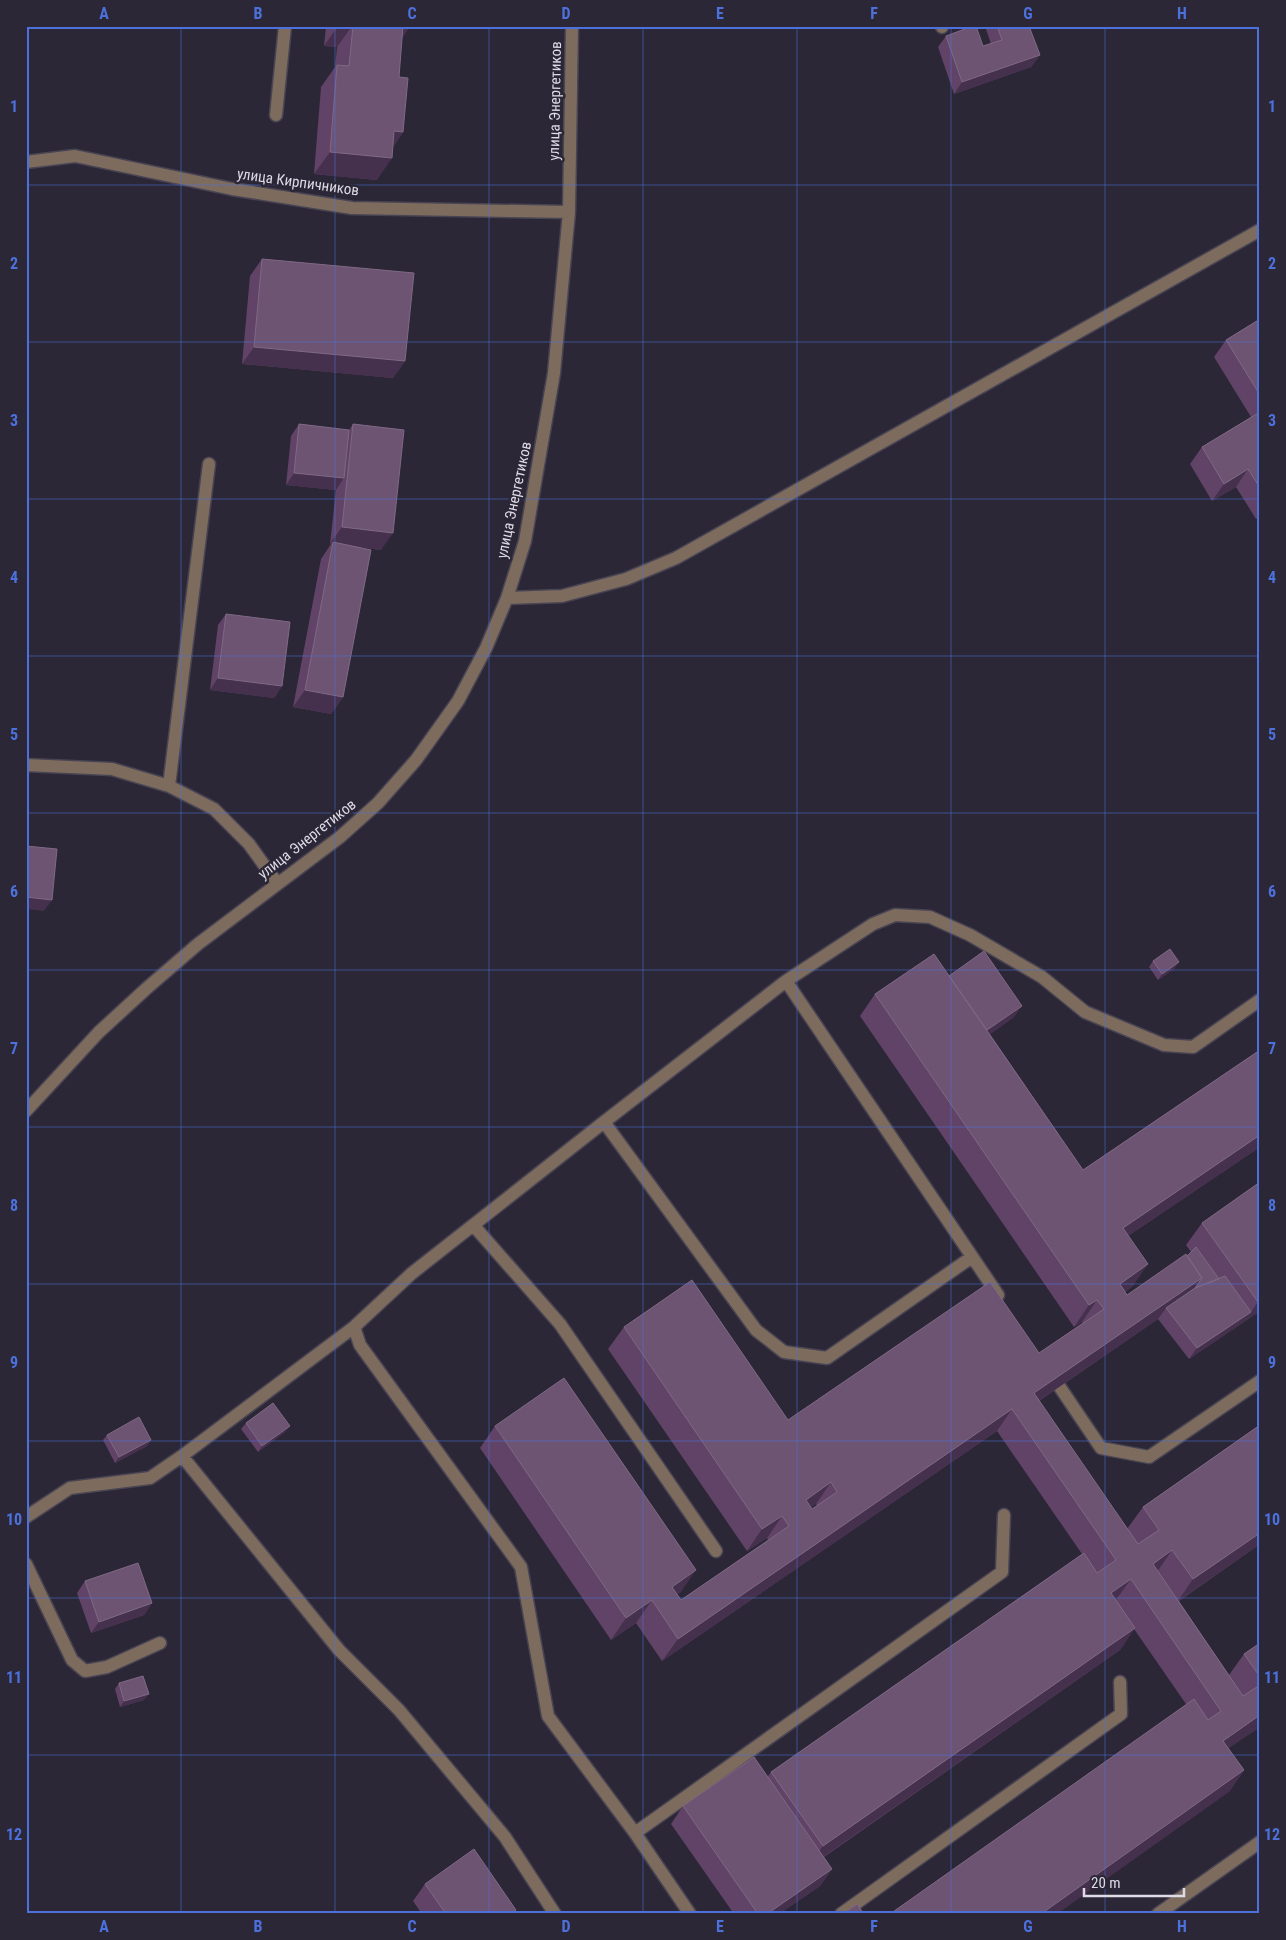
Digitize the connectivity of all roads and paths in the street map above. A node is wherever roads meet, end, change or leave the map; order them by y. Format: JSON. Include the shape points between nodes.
{"nodes":[{"id":1,"x":285,"y":26,"type":"edge"},
{"id":2,"x":572,"y":26,"type":"edge"},
{"id":3,"x":276,"y":115,"type":"dead end"},
{"id":4,"x":26,"y":162,"type":"edge"},
{"id":5,"x":569,"y":212,"type":"junction"},
{"id":6,"x":1260,"y":230,"type":"edge"},
{"id":7,"x":209,"y":464,"type":"dead end"},
{"id":8,"x":507,"y":598,"type":"junction"},
{"id":9,"x":26,"y":765,"type":"edge"},
{"id":10,"x":169,"y":786,"type":"junction"},
{"id":11,"x":277,"y":883,"type":"junction"},
{"id":12,"x":786,"y":981,"type":"junction"},
{"id":13,"x":1260,"y":1000,"type":"edge"},
{"id":14,"x":26,"y":1111,"type":"edge"},
{"id":15,"x":604,"y":1122,"type":"junction"},
{"id":16,"x":474,"y":1226,"type":"junction"},
{"id":17,"x":972,"y":1257,"type":"junction"},
{"id":18,"x":1004,"y":1305,"type":"edge"},
{"id":19,"x":354,"y":1327,"type":"junction"},
{"id":20,"x":1042,"y":1361,"type":"edge"},
{"id":21,"x":1260,"y":1381,"type":"edge"},
{"id":22,"x":182,"y":1456,"type":"junction"},
{"id":23,"x":1004,"y":1515,"type":"dead end"},
{"id":24,"x":26,"y":1517,"type":"edge"},
{"id":25,"x":716,"y":1551,"type":"dead end"},
{"id":26,"x":26,"y":1564,"type":"edge"},
{"id":27,"x":160,"y":1643,"type":"dead end"},
{"id":28,"x":1120,"y":1682,"type":"dead end"},
{"id":29,"x":635,"y":1833,"type":"junction"},
{"id":30,"x":1260,"y":1842,"type":"edge"},
{"id":31,"x":555,"y":1914,"type":"edge"},
{"id":32,"x":690,"y":1914,"type":"edge"},
{"id":33,"x":841,"y":1914,"type":"edge"},
{"id":34,"x":1158,"y":1914,"type":"edge"}],
"edges":[{"from":1,"to":3,"type":"street"},
{"from":2,"to":5,"type":"street","name":"улица Энергетиков"},
{"from":4,"to":5,"type":"street","name":"улица Кирпичников","via":[[75,156],[232,189],[352,208]]},
{"from":5,"to":8,"type":"street","name":"улица Энергетиков","via":[[554,373],[525,541]]},
{"from":6,"to":8,"type":"street","via":[[676,558],[626,579],[562,596]]},
{"from":7,"to":10,"type":"street"},
{"from":8,"to":11,"type":"street","name":"улица Энергетиков","via":[[486,648],[458,701],[416,760],[378,803]]},
{"from":9,"to":10,"type":"street","via":[[112,769]]},
{"from":10,"to":11,"type":"street","via":[[214,810],[249,844]]},
{"from":11,"to":14,"type":"street","name":"улица Энергетиков","via":[[198,944],[99,1032]]},
{"from":12,"to":13,"type":"street","via":[[873,924],[895,915],[930,917],[970,936],[1042,977],[1085,1012],[1164,1045],[1193,1047]]},
{"from":12,"to":15,"type":"street"},
{"from":12,"to":17,"type":"street"},
{"from":15,"to":16,"type":"street"},
{"from":15,"to":17,"type":"street","via":[[756,1330],[784,1352],[826,1358]]},
{"from":16,"to":19,"type":"street","via":[[411,1274]]},
{"from":16,"to":25,"type":"street","via":[[560,1324]]},
{"from":17,"to":18,"type":"street"},
{"from":19,"to":22,"type":"street"},
{"from":19,"to":29,"type":"street","via":[[360,1345],[521,1567],[548,1716]]},
{"from":20,"to":21,"type":"street","via":[[1101,1448],[1149,1457]]},
{"from":22,"to":24,"type":"street","via":[[150,1478],[70,1488]]},
{"from":22,"to":31,"type":"street","via":[[339,1650],[399,1710],[505,1837]]},
{"from":23,"to":29,"type":"street","via":[[1002,1572]]},
{"from":26,"to":27,"type":"street","via":[[72,1660],[84,1671],[107,1667]]},
{"from":28,"to":33,"type":"street","via":[[1121,1714]]},
{"from":29,"to":32,"type":"street"},
{"from":30,"to":34,"type":"street"}]}
